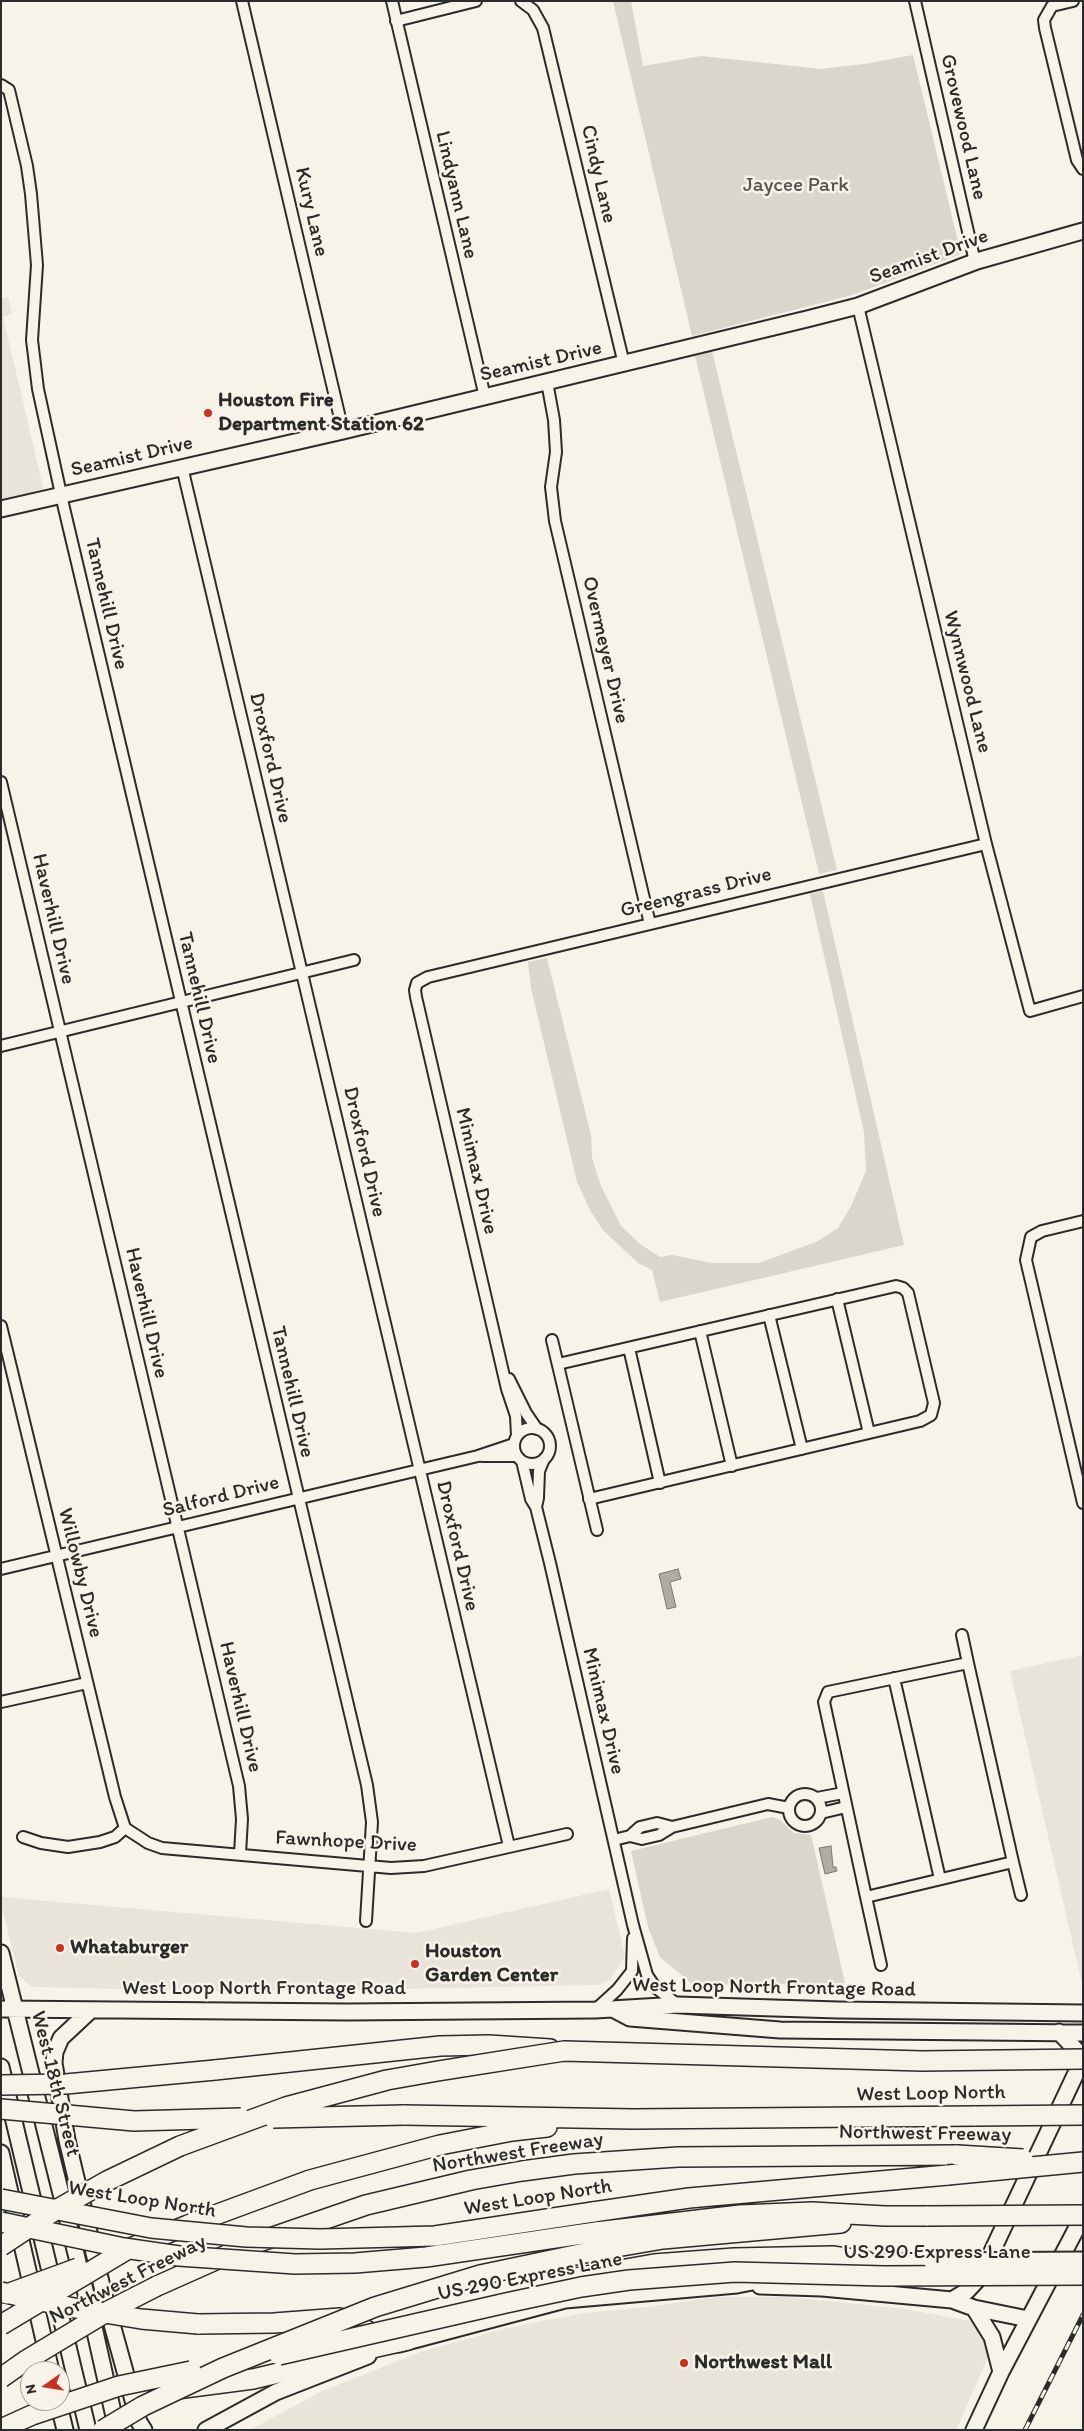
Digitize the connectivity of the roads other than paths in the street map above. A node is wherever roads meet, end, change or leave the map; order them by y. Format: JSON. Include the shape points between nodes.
{"nodes":[{"id":1,"x":242,"y":1,"type":"edge"},
{"id":2,"x":392,"y":1,"type":"edge"},
{"id":3,"x":476,"y":1,"type":"edge"},
{"id":4,"x":521,"y":1,"type":"edge"},
{"id":5,"x":915,"y":1,"type":"edge"},
{"id":6,"x":1073,"y":1,"type":"edge"},
{"id":7,"x":396,"y":21,"type":"junction"},
{"id":8,"x":1,"y":85,"type":"edge"},
{"id":9,"x":1083,"y":168,"type":"edge"},
{"id":10,"x":1083,"y":231,"type":"edge"},
{"id":11,"x":975,"y":262,"type":"junction"},
{"id":12,"x":858,"y":306,"type":"junction"},
{"id":13,"x":624,"y":364,"type":"junction"},
{"id":14,"x":546,"y":382,"type":"junction"},
{"id":15,"x":485,"y":397,"type":"junction"},
{"id":16,"x":343,"y":431,"type":"junction"},
{"id":17,"x":182,"y":467,"type":"junction"},
{"id":18,"x":60,"y":495,"type":"junction"},
{"id":19,"x":1,"y":509,"type":"edge"},
{"id":20,"x":1,"y":782,"type":"edge"},
{"id":21,"x":986,"y":844,"type":"junction"},
{"id":22,"x":650,"y":924,"type":"junction"},
{"id":23,"x":354,"y":960,"type":"dead end"},
{"id":24,"x":302,"y":972,"type":"junction"},
{"id":25,"x":417,"y":983,"type":"joint"},
{"id":26,"x":1083,"y":996,"type":"edge"},
{"id":27,"x":181,"y":1002,"type":"junction"},
{"id":28,"x":60,"y":1032,"type":"junction"},
{"id":29,"x":1,"y":1046,"type":"edge"},
{"id":30,"x":1083,"y":1221,"type":"edge"},
{"id":31,"x":837,"y":1299,"type":"junction"},
{"id":32,"x":769,"y":1315,"type":"junction"},
{"id":33,"x":1,"y":1326,"type":"edge"},
{"id":34,"x":700,"y":1331,"type":"junction"},
{"id":35,"x":552,"y":1340,"type":"dead end"},
{"id":36,"x":628,"y":1348,"type":"junction"},
{"id":37,"x":558,"y":1364,"type":"junction"},
{"id":38,"x":503,"y":1367,"type":"junction"},
{"id":39,"x":537,"y":1429,"type":"junction"},
{"id":40,"x":869,"y":1433,"type":"junction"},
{"id":41,"x":516,"y":1440,"type":"junction"},
{"id":42,"x":802,"y":1449,"type":"junction"},
{"id":43,"x":478,"y":1456,"type":"junction"},
{"id":44,"x":520,"y":1459,"type":"junction"},
{"id":45,"x":544,"y":1459,"type":"junction"},
{"id":46,"x":732,"y":1466,"type":"junction"},
{"id":47,"x":419,"y":1469,"type":"junction"},
{"id":48,"x":660,"y":1483,"type":"junction"},
{"id":49,"x":298,"y":1498,"type":"junction"},
{"id":50,"x":589,"y":1500,"type":"junction"},
{"id":51,"x":1083,"y":1504,"type":"edge"},
{"id":52,"x":536,"y":1506,"type":"junction"},
{"id":53,"x":178,"y":1527,"type":"junction"},
{"id":54,"x":597,"y":1530,"type":"dead end"},
{"id":55,"x":56,"y":1556,"type":"junction"},
{"id":56,"x":1,"y":1569,"type":"edge"},
{"id":57,"x":962,"y":1635,"type":"dead end"},
{"id":58,"x":968,"y":1663,"type":"junction"},
{"id":59,"x":894,"y":1678,"type":"junction"},
{"id":60,"x":87,"y":1683,"type":"junction"},
{"id":61,"x":1,"y":1702,"type":"edge"},
{"id":62,"x":843,"y":1792,"type":"junction"},
{"id":63,"x":817,"y":1798,"type":"junction"},
{"id":64,"x":846,"y":1807,"type":"junction"},
{"id":65,"x":789,"y":1808,"type":"junction"},
{"id":66,"x":822,"y":1813,"type":"junction"},
{"id":67,"x":125,"y":1828,"type":"junction"},
{"id":68,"x":567,"y":1834,"type":"dead end"},
{"id":69,"x":22,"y":1837,"type":"dead end"},
{"id":70,"x":614,"y":1840,"type":"junction"},
{"id":71,"x":509,"y":1846,"type":"junction"},
{"id":72,"x":240,"y":1854,"type":"junction"},
{"id":73,"x":1013,"y":1862,"type":"junction"},
{"id":74,"x":370,"y":1866,"type":"junction"},
{"id":75,"x":940,"y":1879,"type":"junction"},
{"id":76,"x":1021,"y":1895,"type":"dead end"},
{"id":77,"x":866,"y":1897,"type":"junction"},
{"id":78,"x":366,"y":1921,"type":"dead end"},
{"id":79,"x":633,"y":1925,"type":"junction"},
{"id":80,"x":1,"y":1953,"type":"edge"},
{"id":81,"x":881,"y":1965,"type":"dead end"},
{"id":82,"x":678,"y":2004,"type":"junction"},
{"id":83,"x":8,"y":2008,"type":"edge"},
{"id":84,"x":613,"y":2009,"type":"junction"},
{"id":85,"x":91,"y":2010,"type":"junction"},
{"id":86,"x":596,"y":2010,"type":"junction"},
{"id":87,"x":1083,"y":2013,"type":"edge"},
{"id":88,"x":1058,"y":2032,"type":"junction"},
{"id":89,"x":1083,"y":2033,"type":"edge"},
{"id":90,"x":564,"y":2050,"type":"junction"},
{"id":91,"x":1083,"y":2059,"type":"edge"},
{"id":92,"x":1,"y":2067,"type":"edge"},
{"id":93,"x":1,"y":2085,"type":"edge"},
{"id":94,"x":1,"y":2109,"type":"edge"},
{"id":95,"x":1083,"y":2115,"type":"edge"},
{"id":96,"x":633,"y":2118,"type":"junction"},
{"id":97,"x":1,"y":2153,"type":"edge"},
{"id":98,"x":1083,"y":2162,"type":"edge"},
{"id":99,"x":1,"y":2199,"type":"edge"},
{"id":100,"x":1083,"y":2216,"type":"edge"},
{"id":101,"x":1,"y":2222,"type":"edge"},
{"id":102,"x":597,"y":2241,"type":"junction"},
{"id":103,"x":1,"y":2246,"type":"edge"},
{"id":104,"x":128,"y":2249,"type":"junction"},
{"id":105,"x":1083,"y":2260,"type":"edge"},
{"id":106,"x":866,"y":2261,"type":"junction"},
{"id":107,"x":1083,"y":2275,"type":"edge"},
{"id":108,"x":738,"y":2285,"type":"junction"},
{"id":109,"x":1,"y":2294,"type":"edge"},
{"id":110,"x":952,"y":2300,"type":"junction"},
{"id":111,"x":974,"y":2308,"type":"junction"},
{"id":112,"x":1028,"y":2319,"type":"junction"},
{"id":113,"x":1,"y":2325,"type":"edge"},
{"id":114,"x":408,"y":2340,"type":"junction"},
{"id":115,"x":49,"y":2361,"type":"edge"},
{"id":116,"x":1001,"y":2372,"type":"junction"},
{"id":117,"x":1,"y":2378,"type":"edge"},
{"id":118,"x":70,"y":2401,"type":"edge"},
{"id":119,"x":70,"y":2401,"type":"edge"},
{"id":120,"x":44,"y":2411,"type":"edge"},
{"id":121,"x":65,"y":2411,"type":"edge"},
{"id":122,"x":1,"y":2429,"type":"edge"},
{"id":123,"x":64,"y":2430,"type":"edge"},
{"id":124,"x":88,"y":2430,"type":"edge"},
{"id":125,"x":103,"y":2430,"type":"edge"},
{"id":126,"x":117,"y":2430,"type":"edge"},
{"id":127,"x":144,"y":2430,"type":"edge"},
{"id":128,"x":206,"y":2430,"type":"edge"},
{"id":129,"x":974,"y":2430,"type":"edge"}],
"edges":[{"from":1,"to":16,"type":"street","name":"Kury Lane"},
{"from":2,"to":7,"type":"street","name":"Lindyann Lane"},
{"from":3,"to":7,"type":"street"},
{"from":4,"to":13,"type":"street","name":"Cindy Lane","via":[[533,10],[543,28]]},
{"from":5,"to":11,"type":"street","name":"Grovewood Lane"},
{"from":6,"to":9,"type":"street","via":[[1052,6],[1044,20],[1044,28],[1077,160]]},
{"from":7,"to":15,"type":"street","name":"Lindyann Lane"},
{"from":8,"to":18,"type":"street","name":"Tannehill Drive","via":[[8,90],[28,175],[37,265],[32,340],[38,389]]},
{"from":10,"to":11,"type":"main road","name":"Seamist Drive"},
{"from":11,"to":12,"type":"main road","name":"Seamist Drive"},
{"from":12,"to":13,"type":"main road","name":"Seamist Drive"},
{"from":12,"to":21,"type":"street","name":"Wynnwood Lane"},
{"from":13,"to":14,"type":"main road","name":"Seamist Drive"},
{"from":14,"to":15,"type":"main road","name":"Seamist Drive"},
{"from":14,"to":22,"type":"street","name":"Overmeyer Drive","via":[[556,452],[551,487],[555,521]]},
{"from":15,"to":16,"type":"main road","name":"Seamist Drive"},
{"from":16,"to":17,"type":"main road","name":"Seamist Drive"},
{"from":17,"to":18,"type":"main road","name":"Seamist Drive"},
{"from":17,"to":24,"type":"street","name":"Droxford Drive"},
{"from":18,"to":19,"type":"main road","name":"Seamist Drive"},
{"from":18,"to":27,"type":"street","name":"Tannehill Drive"},
{"from":20,"to":28,"type":"street","name":"Haverhill Drive"},
{"from":21,"to":22,"type":"street","name":"Greengrass Drive"},
{"from":21,"to":26,"type":"street","name":"Wynnwood Lane","via":[[1030,1011]]},
{"from":22,"to":25,"type":"street","name":"Greengrass Drive","via":[[428,977]]},
{"from":23,"to":24,"type":"street"},
{"from":24,"to":27,"type":"street"},
{"from":24,"to":47,"type":"street","name":"Droxford Drive"},
{"from":25,"to":38,"type":"street","name":"Minimax Drive","via":[[416,998]]},
{"from":27,"to":28,"type":"street"},
{"from":27,"to":49,"type":"street","name":"Tannehill Drive"},
{"from":28,"to":29,"type":"street"},
{"from":28,"to":53,"type":"street","name":"Haverhill Drive"},
{"from":30,"to":51,"type":"street","via":[[1031,1237],[1026,1260]]},
{"from":31,"to":32,"type":"street"},
{"from":31,"to":40,"type":"street"},
{"from":31,"to":40,"type":"street","via":[[896,1286],[908,1293],[914,1317],[934,1410],[926,1419]]},
{"from":32,"to":34,"type":"street"},
{"from":32,"to":42,"type":"street"},
{"from":33,"to":55,"type":"street","name":"Willowby Drive"},
{"from":34,"to":36,"type":"street"},
{"from":34,"to":46,"type":"street"},
{"from":35,"to":37,"type":"street"},
{"from":36,"to":37,"type":"street"},
{"from":36,"to":48,"type":"street"},
{"from":37,"to":50,"type":"street"},
{"from":38,"to":39,"type":"street","name":"Minimax Drive"},
{"from":38,"to":41,"type":"street","name":"Minimax Drive","via":[[516,1416]]},
{"from":39,"to":41,"type":"street","via":[[526,1430]]},
{"from":39,"to":45,"type":"street","via":[[549,1441]]},
{"from":40,"to":42,"type":"street"},
{"from":41,"to":43,"type":"street","name":"Salford Drive"},
{"from":41,"to":44,"type":"street"},
{"from":42,"to":46,"type":"street"},
{"from":43,"to":44,"type":"street","name":"Salford Drive"},
{"from":43,"to":47,"type":"street","name":"Salford Drive"},
{"from":44,"to":45,"type":"street","via":[[534,1464]]},
{"from":44,"to":52,"type":"street","name":"Minimax Drive"},
{"from":45,"to":52,"type":"street","name":"Minimax Drive","via":[[539,1471]]},
{"from":46,"to":48,"type":"street"},
{"from":47,"to":49,"type":"street","name":"Salford Drive"},
{"from":47,"to":71,"type":"street","name":"Droxford Drive"},
{"from":48,"to":50,"type":"street"},
{"from":49,"to":53,"type":"street","name":"Salford Drive"},
{"from":49,"to":74,"type":"street","name":"Tannehill Drive","via":[[366,1785],[372,1822]]},
{"from":50,"to":54,"type":"street"},
{"from":52,"to":70,"type":"street","name":"Minimax Drive"},
{"from":53,"to":55,"type":"street","name":"Salford Drive"},
{"from":53,"to":72,"type":"street","name":"Haverhill Drive","via":[[239,1786],[242,1819]]},
{"from":55,"to":56,"type":"street","name":"Salford Drive"},
{"from":55,"to":60,"type":"street","name":"Willowby Drive"},
{"from":57,"to":58,"type":"street"},
{"from":58,"to":59,"type":"street"},
{"from":58,"to":73,"type":"street"},
{"from":59,"to":62,"type":"street","via":[[828,1692],[824,1702]]},
{"from":59,"to":75,"type":"street"},
{"from":60,"to":61,"type":"street"},
{"from":60,"to":67,"type":"street","name":"Willowby Drive"},
{"from":62,"to":63,"type":"street"},
{"from":62,"to":64,"type":"street"},
{"from":63,"to":65,"type":"street","via":[[802,1794]]},
{"from":63,"to":66,"type":"street"},
{"from":64,"to":66,"type":"street"},
{"from":64,"to":77,"type":"street"},
{"from":65,"to":66,"type":"street","via":[[792,1819],[801,1826],[812,1825]]},
{"from":65,"to":70,"type":"street","via":[[768,1804],[672,1827],[659,1835],[642,1839],[630,1836]]},
{"from":67,"to":69,"type":"street","via":[[114,1837],[78,1846],[41,1843]]},
{"from":67,"to":72,"type":"street","name":"Fawnhope Drive","via":[[162,1848]]},
{"from":68,"to":71,"type":"street","name":"Fawnhope Drive"},
{"from":70,"to":79,"type":"street","name":"Minimax Drive"},
{"from":71,"to":74,"type":"street","name":"Fawnhope Drive","via":[[424,1866]]},
{"from":72,"to":74,"type":"street","name":"Fawnhope Drive"},
{"from":73,"to":75,"type":"street"},
{"from":73,"to":76,"type":"street"},
{"from":74,"to":78,"type":"street","name":"Tannehill Drive"},
{"from":75,"to":77,"type":"street"},
{"from":77,"to":81,"type":"street"},
{"from":79,"to":82,"type":"street","name":"Minimax Drive","via":[[647,1975],[655,1988]]},
{"from":79,"to":86,"type":"street","name":"Minimax Drive","via":[[632,1971]]},
{"from":80,"to":83,"type":"main road","name":"West 18th Street"},
{"from":82,"to":84,"type":"main road","name":"West Loop North Frontage Road"},
{"from":82,"to":87,"type":"main road","name":"West Loop North Frontage Road"},
{"from":83,"to":85,"type":"main road","name":"West Loop North Frontage Road"},
{"from":83,"to":126,"type":"main road","name":"West 18th Street","via":[[91,2314]]},
{"from":84,"to":86,"type":"main road","name":"West Loop North Frontage Road"},
{"from":84,"to":88,"type":"main road","via":[[630,2018],[780,2030]]},
{"from":85,"to":86,"type":"main road","name":"West Loop North Frontage Road"},
{"from":85,"to":127,"type":"main road","via":[[61,2038],[54,2063],[68,2140],[105,2299],[139,2422]]},
{"from":88,"to":89,"type":"main road"},
{"from":88,"to":110,"type":"main road","via":[[1078,2052],[1077,2071],[980,2277],[967,2291]]},
{"from":90,"to":91,"type":"highway","bridge":true,"via":[[922,2061]]},
{"from":90,"to":93,"type":"highway","bridge":true,"via":[[489,2045],[440,2046],[66,2084]]},
{"from":90,"to":103,"type":"highway","bridge":true,"via":[[387,2080],[286,2107],[180,2146],[54,2211]]},
{"from":92,"to":124,"type":"main road"},
{"from":94,"to":96,"type":"highway","name":"West Loop North","bridge":true,"via":[[134,2121],[404,2115]]},
{"from":95,"to":96,"type":"highway","name":"West Loop North","bridge":true},
{"from":96,"to":104,"type":"highway","via":[[512,2130],[381,2160],[310,2180]]},
{"from":97,"to":115,"type":"main road"},
{"from":98,"to":99,"type":"highway","name":"West Loop North","bridge":true,"via":[[688,2198],[435,2236],[255,2238],[150,2228]]},
{"from":98,"to":117,"type":"highway","name":"Northwest Freeway","bridge":true,"via":[[957,2155],[678,2157],[583,2163],[472,2180],[366,2205],[247,2246],[157,2286],[100,2316]]},
{"from":100,"to":102,"type":"highway","bridge":true,"via":[[885,2216],[664,2239]]},
{"from":100,"to":112,"type":"main road"},
{"from":101,"to":102,"type":"highway","bridge":true,"via":[[134,2250],[236,2262],[295,2264],[355,2263]]},
{"from":102,"to":125,"type":"highway","bridge":true,"via":[[375,2307],[222,2368],[143,2406]]},
{"from":104,"to":109,"type":"highway","bridge":true},
{"from":104,"to":113,"type":"highway","bridge":true},
{"from":105,"to":106,"type":"main road","bridge":true},
{"from":106,"to":108,"type":"main road"},
{"from":106,"to":109,"type":"highway","bridge":true,"via":[[832,2256],[654,2264],[344,2318],[274,2323],[198,2324],[141,2319]]},
{"from":107,"to":118,"type":"highway","name":"US 290 Express Lane","bridge":true,"via":[[884,2276],[735,2272],[629,2280],[581,2286],[301,2351],[165,2375]]},
{"from":108,"to":110,"type":"main road","via":[[822,2288]]},
{"from":108,"to":114,"type":"main road","via":[[565,2300]]},
{"from":110,"to":111,"type":"main road"},
{"from":111,"to":112,"type":"main road"},
{"from":111,"to":116,"type":"main road","via":[[992,2337]]},
{"from":112,"to":116,"type":"main road"},
{"from":114,"to":119,"type":"highway","bridge":true,"via":[[253,2379]]},
{"from":114,"to":128,"type":"main road","via":[[276,2392]]},
{"from":116,"to":129,"type":"main road"},
{"from":120,"to":122,"type":"highway","name":"US 290 Express Lane","bridge":true},
{"from":121,"to":123,"type":"main road"}]}
